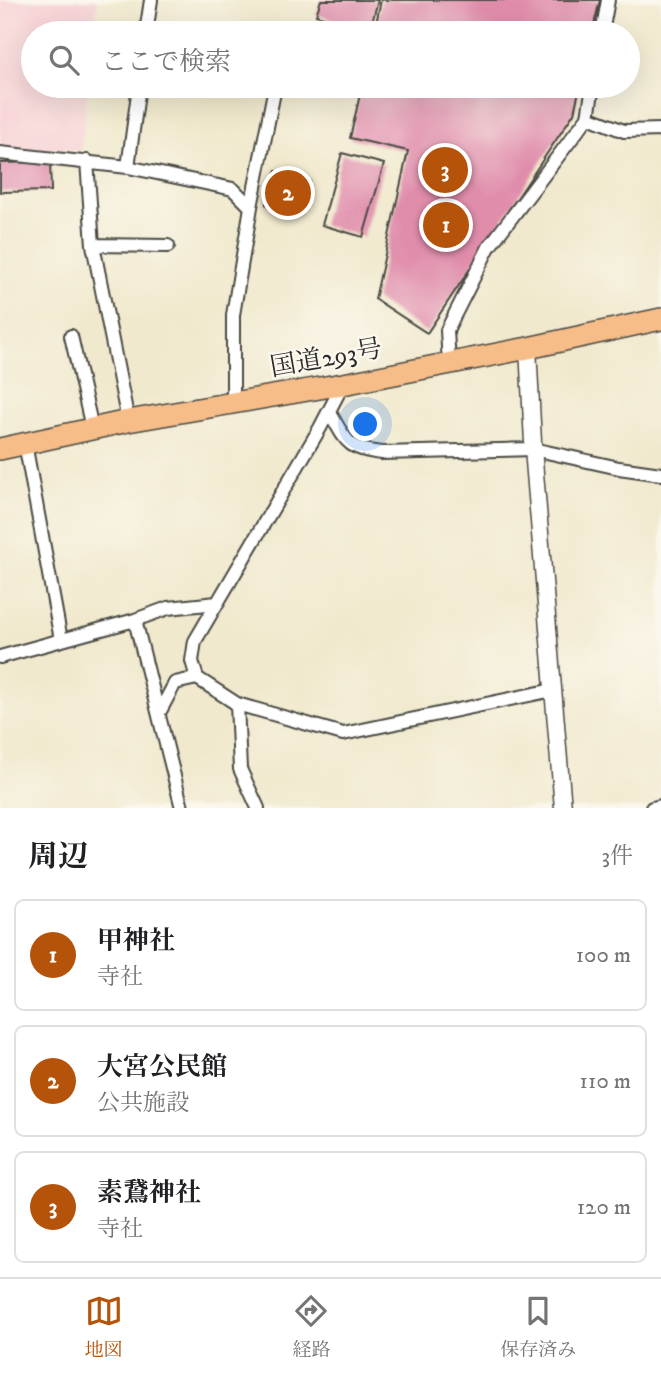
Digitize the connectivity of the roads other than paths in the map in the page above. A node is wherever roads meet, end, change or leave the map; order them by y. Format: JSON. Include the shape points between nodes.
{"nodes":[{"id":1,"x":151,"y":0,"type":"edge"},
{"id":2,"x":608,"y":0,"type":"edge"},
{"id":3,"x":148,"y":21,"type":"edge"},
{"id":4,"x":604,"y":21,"type":"edge"},
{"id":5,"x":137,"y":98,"type":"edge"},
{"id":6,"x":273,"y":98,"type":"edge"},
{"id":7,"x":591,"y":98,"type":"edge"},
{"id":8,"x":588,"y":117,"type":"junction"},
{"id":9,"x":661,"y":130,"type":"edge"},
{"id":10,"x":0,"y":153,"type":"edge"},
{"id":11,"x":87,"y":161,"type":"junction"},
{"id":12,"x":128,"y":167,"type":"junction"},
{"id":13,"x":251,"y":207,"type":"junction"},
{"id":14,"x":93,"y":245,"type":"junction"},
{"id":15,"x":168,"y":246,"type":"dead end"},
{"id":16,"x":661,"y":319,"type":"edge"},
{"id":17,"x":71,"y":336,"type":"dead end"},
{"id":18,"x":528,"y":348,"type":"junction"},
{"id":19,"x":449,"y":364,"type":"junction"},
{"id":20,"x":343,"y":384,"type":"junction"},
{"id":21,"x":233,"y":401,"type":"junction"},
{"id":22,"x":329,"y":411,"type":"junction"},
{"id":23,"x":128,"y":421,"type":"junction"},
{"id":24,"x":92,"y":428,"type":"junction"},
{"id":25,"x":25,"y":443,"type":"junction"},
{"id":26,"x":0,"y":449,"type":"edge"},
{"id":27,"x":533,"y":449,"type":"junction"},
{"id":28,"x":661,"y":474,"type":"edge"},
{"id":29,"x":217,"y":603,"type":"junction"},
{"id":30,"x":135,"y":620,"type":"junction"},
{"id":31,"x":61,"y":640,"type":"junction"},
{"id":32,"x":0,"y":657,"type":"edge"},
{"id":33,"x":197,"y":678,"type":"junction"},
{"id":34,"x":553,"y":690,"type":"junction"},
{"id":35,"x":237,"y":704,"type":"junction"},
{"id":36,"x":159,"y":713,"type":"junction"},
{"id":37,"x":661,"y":806,"type":"edge"},
{"id":38,"x":182,"y":808,"type":"edge"},
{"id":39,"x":258,"y":808,"type":"edge"},
{"id":40,"x":563,"y":808,"type":"edge"},
{"id":41,"x":652,"y":808,"type":"edge"}],
"edges":[{"from":1,"to":3,"type":"street"},
{"from":2,"to":4,"type":"street"},
{"from":5,"to":12,"type":"street"},
{"from":6,"to":13,"type":"street"},
{"from":7,"to":8,"type":"street"},
{"from":8,"to":9,"type":"street","via":[[624,131]]},
{"from":8,"to":19,"type":"street","via":[[489,247],[447,330]]},
{"from":10,"to":11,"type":"street"},
{"from":11,"to":12,"type":"street"},
{"from":11,"to":14,"type":"street"},
{"from":12,"to":13,"type":"street","via":[[233,189]]},
{"from":13,"to":21,"type":"street","via":[[233,315]]},
{"from":14,"to":15,"type":"street"},
{"from":14,"to":23,"type":"street"},
{"from":16,"to":18,"type":"highway","name":"国道293号"},
{"from":17,"to":24,"type":"street"},
{"from":18,"to":19,"type":"highway","name":"国道293号"},
{"from":18,"to":27,"type":"street"},
{"from":19,"to":20,"type":"highway","name":"国道293号"},
{"from":20,"to":21,"type":"highway","name":"国道293号"},
{"from":20,"to":22,"type":"street"},
{"from":21,"to":23,"type":"highway","name":"国道293号"},
{"from":22,"to":27,"type":"street","via":[[345,440],[361,451]]},
{"from":22,"to":29,"type":"street"},
{"from":23,"to":24,"type":"highway","name":"国道293号"},
{"from":24,"to":25,"type":"highway","name":"国道293号"},
{"from":25,"to":26,"type":"highway","name":"国道293号"},
{"from":25,"to":31,"type":"street"},
{"from":27,"to":28,"type":"street"},
{"from":27,"to":34,"type":"street"},
{"from":29,"to":30,"type":"street","via":[[169,608]]},
{"from":29,"to":33,"type":"street","via":[[195,641],[191,661]]},
{"from":30,"to":31,"type":"street"},
{"from":30,"to":36,"type":"street"},
{"from":31,"to":32,"type":"street"},
{"from":33,"to":35,"type":"street"},
{"from":33,"to":36,"type":"street","via":[[175,683]]},
{"from":34,"to":35,"type":"street","via":[[343,734]]},
{"from":34,"to":40,"type":"street"},
{"from":35,"to":39,"type":"street","via":[[240,769]]},
{"from":36,"to":38,"type":"street"},
{"from":37,"to":41,"type":"street"}]}
